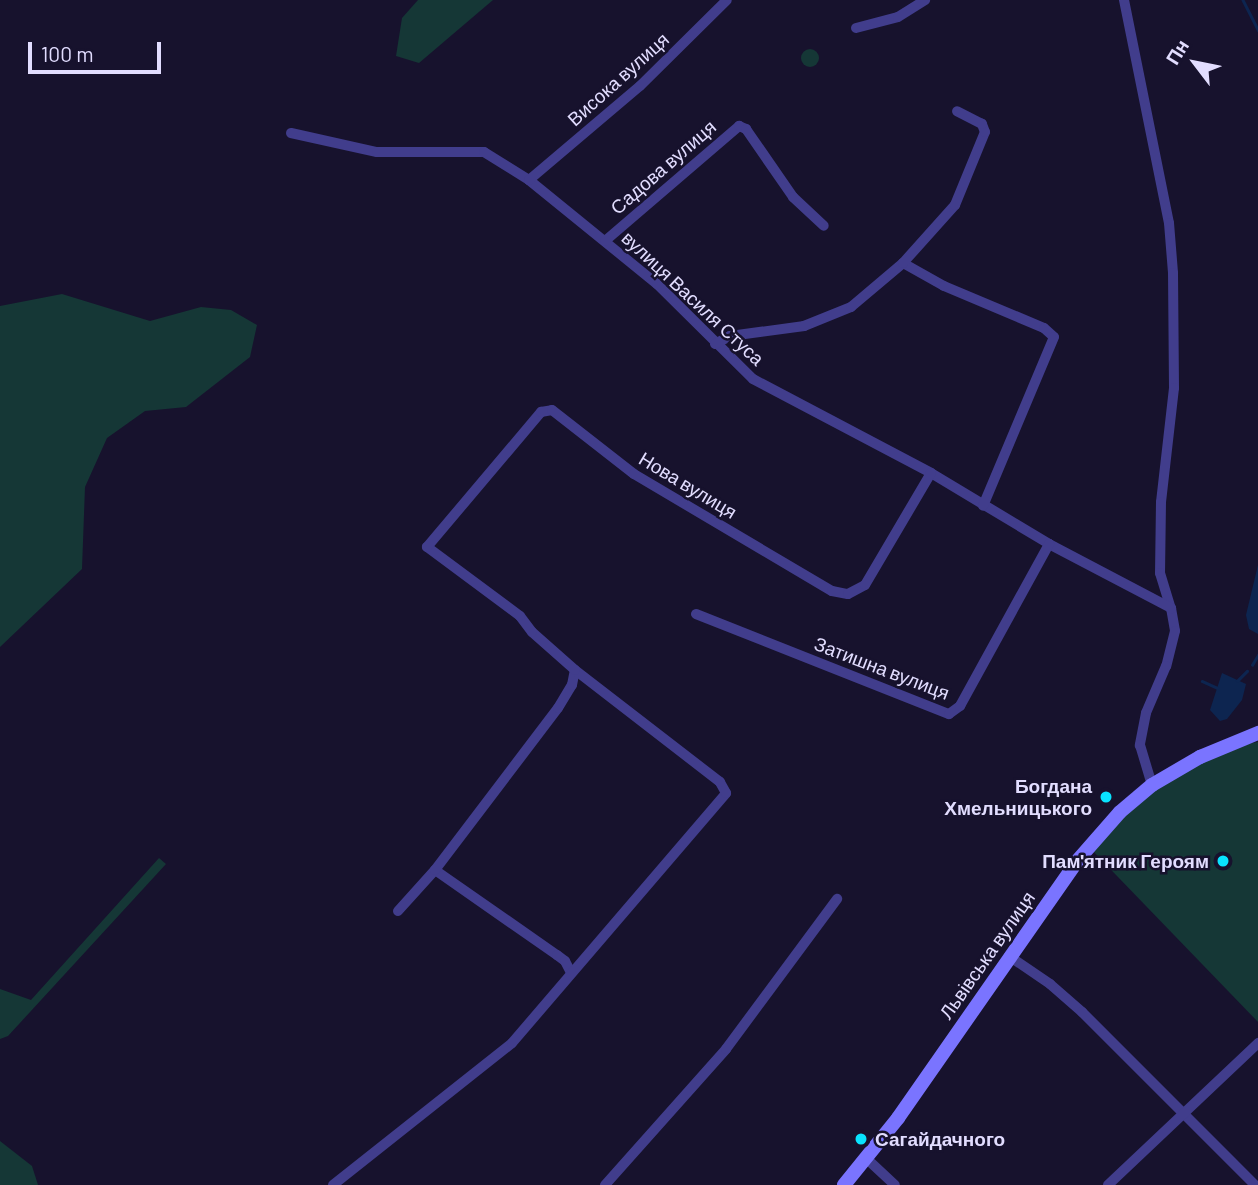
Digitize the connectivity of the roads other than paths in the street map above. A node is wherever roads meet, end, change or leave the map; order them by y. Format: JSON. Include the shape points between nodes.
{"nodes":[{"id":1,"x":727,"y":0,"type":"edge"},
{"id":2,"x":925,"y":0,"type":"edge"},
{"id":3,"x":1124,"y":0,"type":"edge"},
{"id":4,"x":856,"y":28,"type":"dead end"},
{"id":5,"x":957,"y":111,"type":"dead end"},
{"id":6,"x":291,"y":133,"type":"dead end"},
{"id":7,"x":529,"y":180,"type":"junction"},
{"id":8,"x":824,"y":226,"type":"dead end"},
{"id":9,"x":605,"y":241,"type":"junction"},
{"id":10,"x":903,"y":263,"type":"junction"},
{"id":11,"x":715,"y":344,"type":"junction"},
{"id":12,"x":931,"y":473,"type":"junction"},
{"id":13,"x":982,"y":506,"type":"junction"},
{"id":14,"x":1049,"y":544,"type":"junction"},
{"id":15,"x":1171,"y":608,"type":"junction"},
{"id":16,"x":695,"y":614,"type":"dead end"},
{"id":17,"x":575,"y":670,"type":"junction"},
{"id":18,"x":1258,"y":733,"type":"edge"},
{"id":19,"x":1153,"y":785,"type":"junction"},
{"id":20,"x":435,"y":870,"type":"junction"},
{"id":21,"x":836,"y":900,"type":"dead end"},
{"id":22,"x":398,"y":911,"type":"dead end"},
{"id":23,"x":1009,"y":956,"type":"junction"},
{"id":24,"x":571,"y":973,"type":"junction"},
{"id":25,"x":1258,"y":1043,"type":"edge"},
{"id":26,"x":1184,"y":1114,"type":"junction"},
{"id":27,"x":867,"y":1159,"type":"junction"},
{"id":28,"x":333,"y":1185,"type":"edge"},
{"id":29,"x":606,"y":1185,"type":"edge"},
{"id":30,"x":844,"y":1185,"type":"edge"},
{"id":31,"x":895,"y":1185,"type":"edge"},
{"id":32,"x":1108,"y":1185,"type":"edge"},
{"id":33,"x":1255,"y":1185,"type":"edge"}],
"edges":[{"from":1,"to":7,"type":"street","name":"Висока вулиця","via":[[640,86]]},
{"from":2,"to":4,"type":"street","via":[[898,17]]},
{"from":3,"to":15,"type":"street","via":[[1169,223],[1173,273],[1174,387],[1161,502],[1160,573]]},
{"from":5,"to":10,"type":"street","via":[[982,124],[985,132],[955,205]]},
{"from":6,"to":7,"type":"street","name":"вулиця Василя Стуса","via":[[377,152],[484,152]]},
{"from":7,"to":9,"type":"street","name":"вулиця Василя Стуса"},
{"from":8,"to":9,"type":"street","name":"Садова вулиця","via":[[793,197],[746,129],[739,126]]},
{"from":9,"to":11,"type":"street","name":"вулиця Василя Стуса","via":[[657,284]]},
{"from":10,"to":11,"type":"street","via":[[851,307],[804,326],[730,336]]},
{"from":10,"to":13,"type":"street","via":[[944,286],[1044,328],[1054,337]]},
{"from":11,"to":12,"type":"street","name":"вулиця Василя Стуса","via":[[753,379]]},
{"from":12,"to":13,"type":"street","name":"вулиця Василя Стуса"},
{"from":12,"to":17,"type":"street","name":"Нова вулиця","via":[[865,585],[848,594],[832,591],[634,474],[552,410],[541,412],[427,547],[520,616]]},
{"from":13,"to":14,"type":"street","name":"вулиця Василя Стуса"},
{"from":14,"to":15,"type":"street","name":"вулиця Василя Стуса"},
{"from":14,"to":16,"type":"street","name":"Затишна вулиця","via":[[960,706],[949,714]]},
{"from":15,"to":19,"type":"street","via":[[1175,631],[1140,744]]},
{"from":17,"to":20,"type":"street","via":[[558,708]]},
{"from":17,"to":24,"type":"street","via":[[720,782],[726,793]]},
{"from":18,"to":19,"type":"main road","name":"Львівська вулиця","via":[[1207,753]]},
{"from":19,"to":23,"type":"main road","name":"Львівська вулиця","via":[[1120,812],[1077,861]]},
{"from":20,"to":22,"type":"street"},
{"from":20,"to":24,"type":"street","via":[[565,961]]},
{"from":21,"to":29,"type":"street","via":[[726,1049]]},
{"from":23,"to":26,"type":"street","via":[[1082,1012]]},
{"from":23,"to":27,"type":"main road","name":"Львівська вулиця"},
{"from":24,"to":28,"type":"street","via":[[512,1043]]},
{"from":25,"to":26,"type":"street"},
{"from":26,"to":32,"type":"street"},
{"from":26,"to":33,"type":"street"},
{"from":27,"to":30,"type":"main road","name":"Львівська вулиця"},
{"from":27,"to":31,"type":"street"}]}
